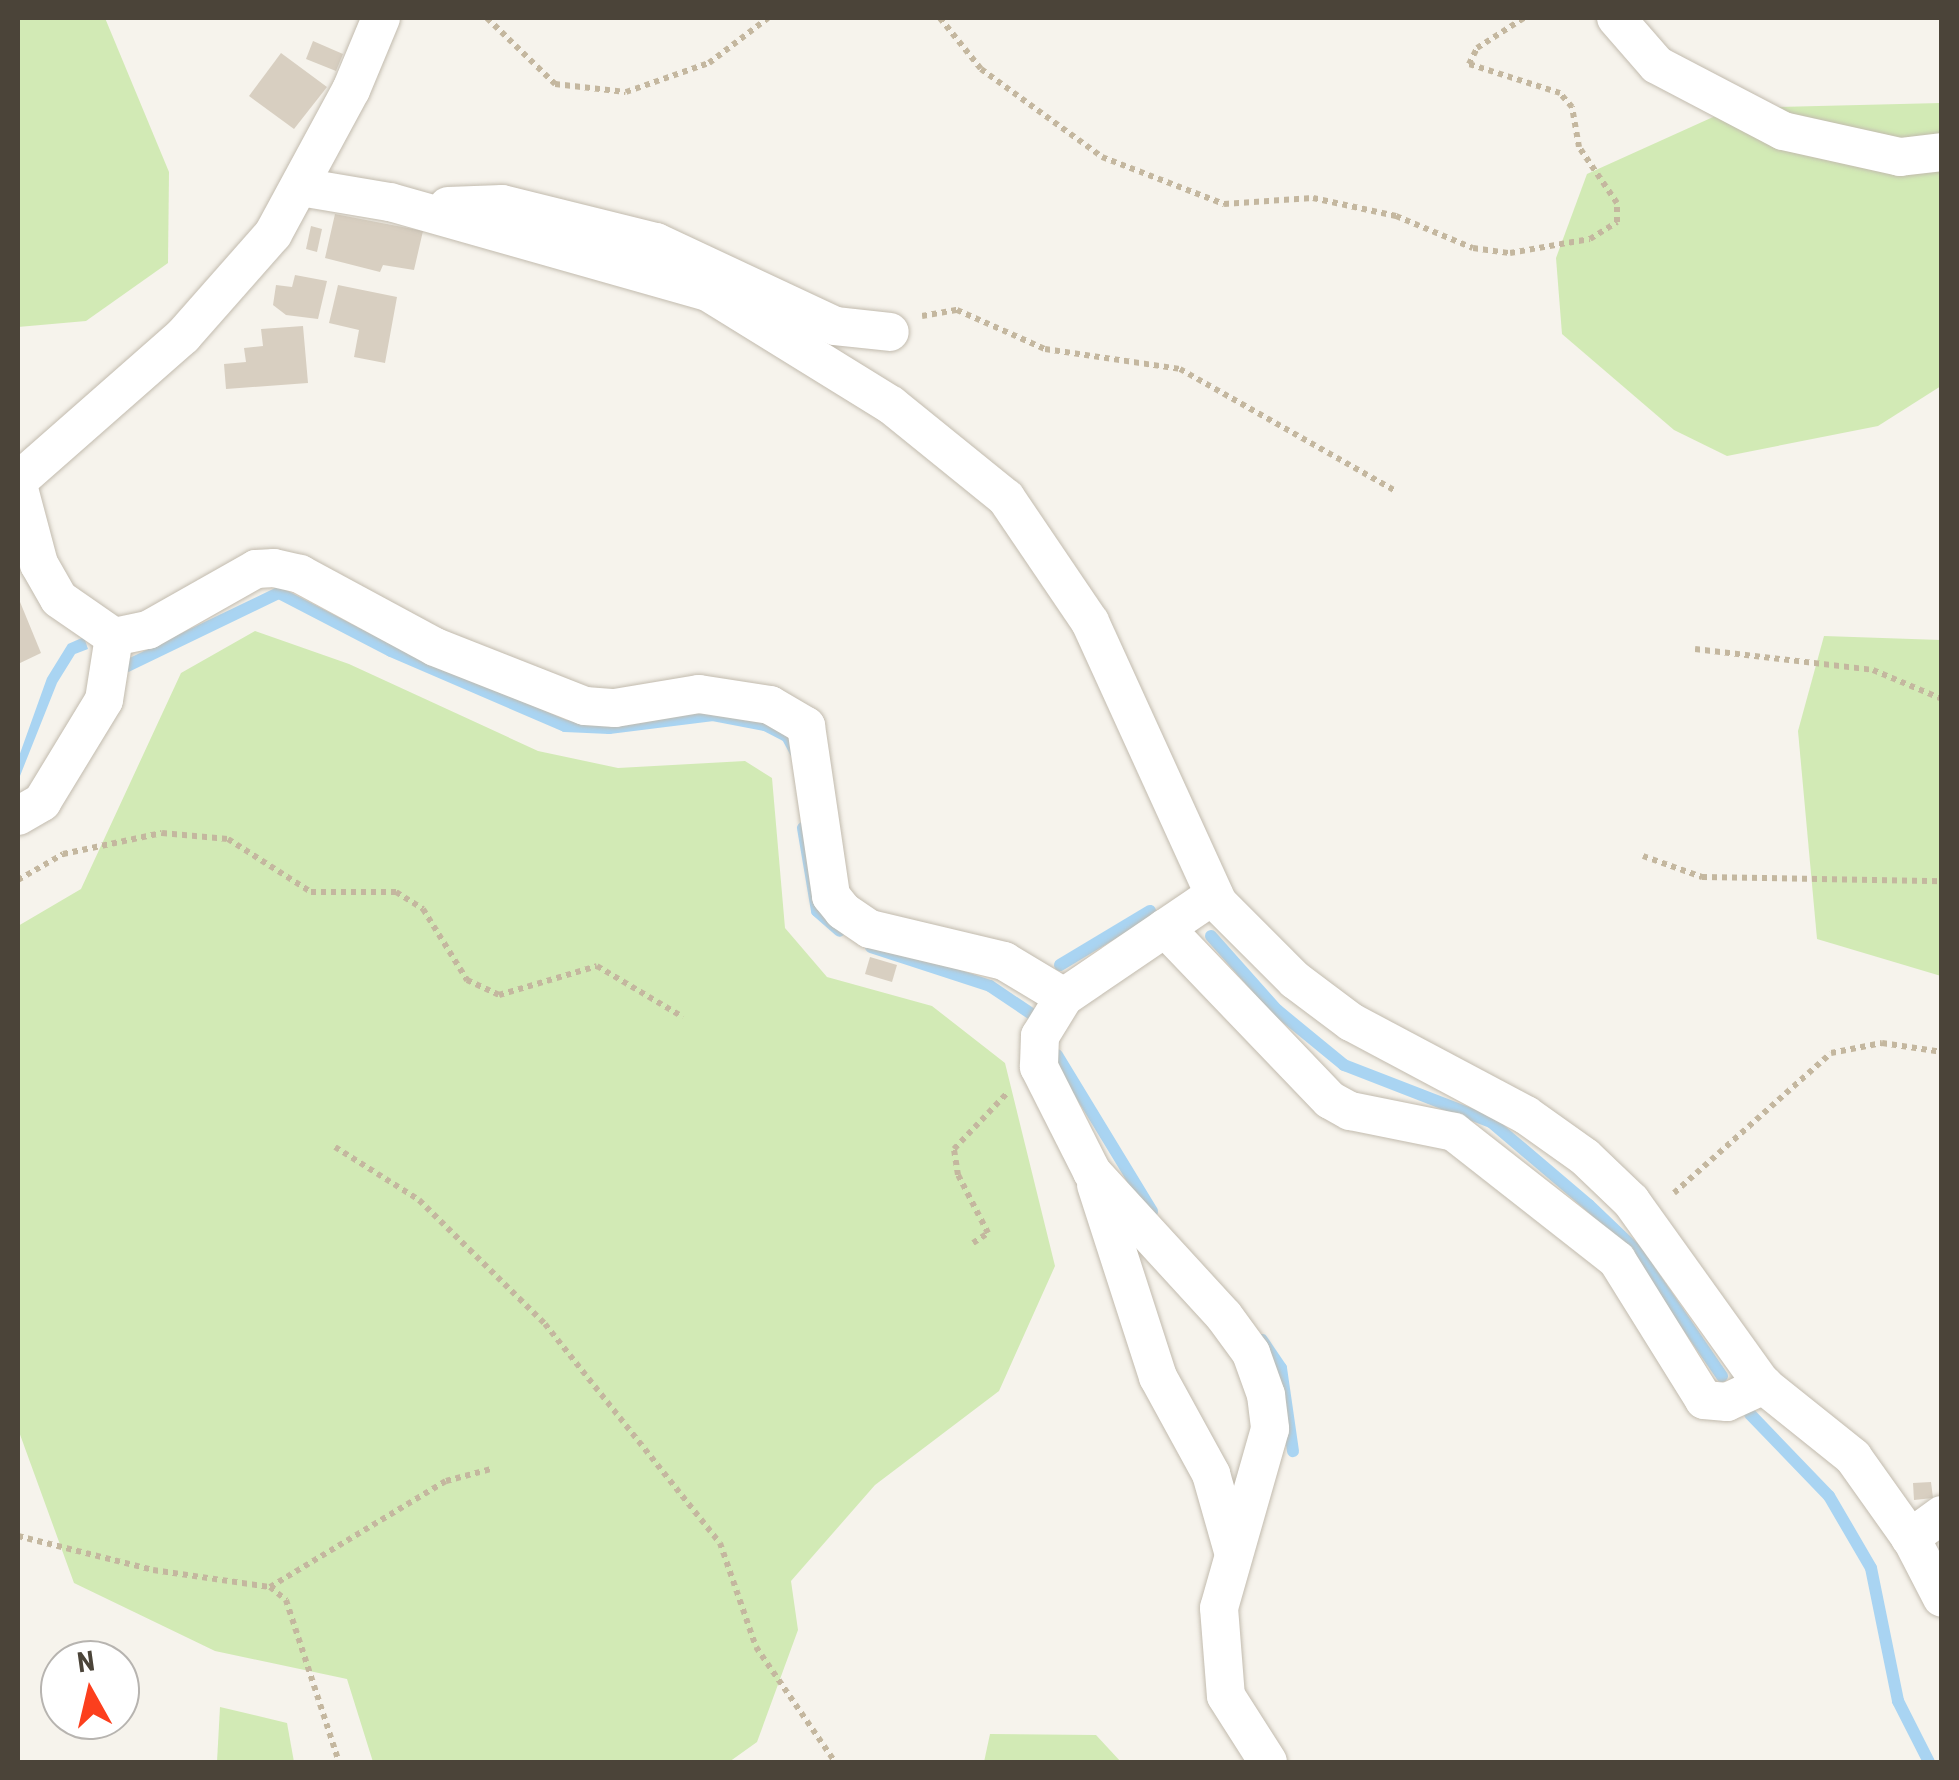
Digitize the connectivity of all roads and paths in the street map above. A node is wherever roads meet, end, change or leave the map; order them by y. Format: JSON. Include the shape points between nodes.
{"nodes":[{"id":1,"x":380,"y":18,"type":"edge"},
{"id":2,"x":488,"y":18,"type":"edge"},
{"id":3,"x":768,"y":18,"type":"edge"},
{"id":4,"x":940,"y":18,"type":"edge"},
{"id":5,"x":1524,"y":18,"type":"edge"},
{"id":6,"x":1616,"y":18,"type":"edge"},
{"id":7,"x":1942,"y":152,"type":"edge"},
{"id":8,"x":300,"y":187,"type":"junction"},
{"id":9,"x":434,"y":214,"type":"junction"},
{"id":10,"x":890,"y":332,"type":"joint"},
{"id":11,"x":18,"y":483,"type":"edge"},
{"id":12,"x":1396,"y":492,"type":"dead end"},
{"id":13,"x":114,"y":637,"type":"junction"},
{"id":14,"x":1695,"y":649,"type":"dead end"},
{"id":15,"x":1942,"y":699,"type":"edge"},
{"id":16,"x":18,"y":816,"type":"edge"},
{"id":17,"x":1643,"y":856,"type":"dead end"},
{"id":18,"x":18,"y":880,"type":"edge"},
{"id":19,"x":1942,"y":881,"type":"edge"},
{"id":20,"x":1214,"y":895,"type":"junction"},
{"id":21,"x":1165,"y":928,"type":"junction"},
{"id":22,"x":1064,"y":997,"type":"junction"},
{"id":23,"x":683,"y":1017,"type":"dead end"},
{"id":24,"x":1942,"y":1052,"type":"edge"},
{"id":25,"x":1040,"y":1067,"type":"junction"},
{"id":26,"x":335,"y":1147,"type":"dead end"},
{"id":27,"x":1092,"y":1172,"type":"junction"},
{"id":28,"x":1649,"y":1226,"type":"junction"},
{"id":29,"x":973,"y":1242,"type":"dead end"},
{"id":30,"x":1764,"y":1385,"type":"junction"},
{"id":31,"x":491,"y":1469,"type":"dead end"},
{"id":32,"x":1942,"y":1515,"type":"edge"},
{"id":33,"x":18,"y":1536,"type":"edge"},
{"id":34,"x":1910,"y":1538,"type":"junction"},
{"id":35,"x":1233,"y":1551,"type":"junction"},
{"id":36,"x":270,"y":1588,"type":"junction"},
{"id":37,"x":1942,"y":1598,"type":"edge"},
{"id":38,"x":339,"y":1762,"type":"edge"},
{"id":39,"x":834,"y":1762,"type":"edge"},
{"id":40,"x":1268,"y":1762,"type":"edge"}],
"edges":[{"from":1,"to":8,"type":"street"},
{"from":2,"to":3,"type":"path","via":[[554,84],[626,92],[709,63]]},
{"from":4,"to":5,"type":"path","via":[[980,69],[1102,157],[1224,204],[1313,198],[1510,253],[1590,239],[1617,222],[1617,203],[1580,147],[1572,108],[1560,93],[1469,64],[1477,48]]},
{"from":6,"to":7,"type":"street","via":[[1657,65],[1783,131],[1900,157]]},
{"from":8,"to":9,"type":"street"},
{"from":8,"to":11,"type":"street","via":[[273,234],[183,336]]},
{"from":9,"to":10,"type":"street","via":[[469,201],[578,219],[718,266],[836,326]]},
{"from":9,"to":20,"type":"street","via":[[708,292],[891,406],[1006,498],[1090,622]]},
{"from":10,"to":12,"type":"path","via":[[943,308],[1045,349],[1180,369]]},
{"from":11,"to":13,"type":"street","via":[[38,564],[58,599]]},
{"from":13,"to":16,"type":"street","via":[[104,700],[42,802]]},
{"from":13,"to":22,"type":"street","via":[[148,630],[256,569],[274,568],[300,574],[434,647],[585,706],[615,708],[699,694],[770,705],[806,726],[831,896],[843,910],[870,929],[1004,961]]},
{"from":14,"to":15,"type":"path","via":[[1873,670]]},
{"from":17,"to":19,"type":"path","via":[[1702,877]]},
{"from":18,"to":23,"type":"path","via":[[63,854],[162,833],[228,839],[311,892],[396,892],[423,909],[467,980],[498,995],[597,966]]},
{"from":20,"to":21,"type":"street"},
{"from":20,"to":28,"type":"street","via":[[1295,980],[1351,1022],[1526,1116],[1585,1157]]},
{"from":21,"to":22,"type":"street"},
{"from":21,"to":30,"type":"street","via":[[1330,1100],[1388,1121],[1454,1132],[1617,1260],[1704,1400],[1727,1402]]},
{"from":22,"to":25,"type":"street","via":[[1040,1036]]},
{"from":24,"to":28,"type":"path","via":[[1882,1043],[1831,1053],[1720,1148]]},
{"from":25,"to":27,"type":"street"},
{"from":25,"to":29,"type":"path","via":[[954,1149],[958,1176],[988,1233]]},
{"from":26,"to":39,"type":"path","via":[[419,1200],[518,1293],[570,1355],[720,1544],[756,1646]]},
{"from":27,"to":35,"type":"street","via":[[1146,1345],[1210,1474]]},
{"from":27,"to":35,"type":"street","via":[[1251,1353],[1270,1429]]},
{"from":28,"to":30,"type":"street"},
{"from":30,"to":34,"type":"street","via":[[1853,1457]]},
{"from":31,"to":36,"type":"path","via":[[446,1480]]},
{"from":32,"to":34,"type":"street"},
{"from":33,"to":36,"type":"path","via":[[154,1570]]},
{"from":34,"to":37,"type":"street"},
{"from":35,"to":40,"type":"street","via":[[1219,1608],[1226,1696]]},
{"from":36,"to":38,"type":"path","via":[[286,1600]]}]}
